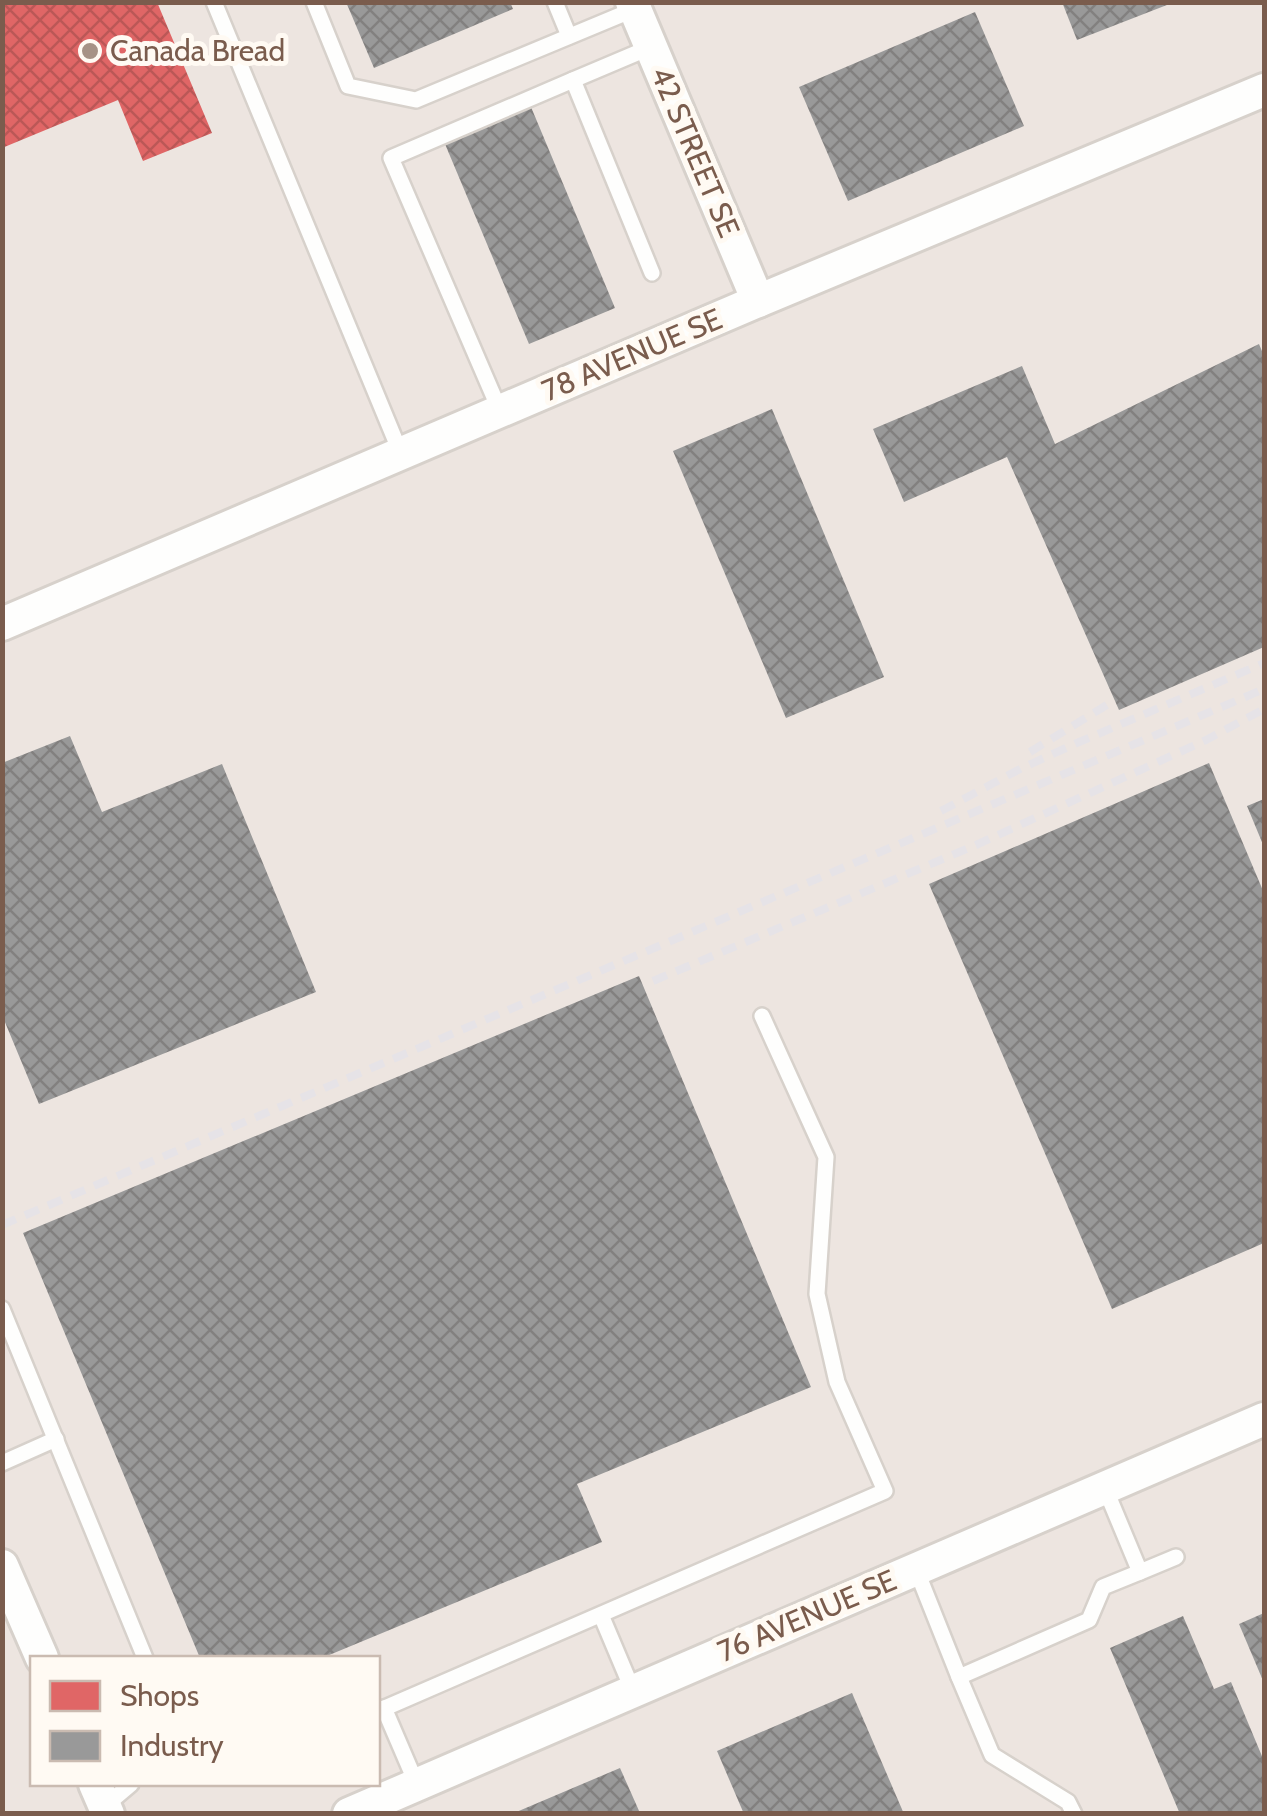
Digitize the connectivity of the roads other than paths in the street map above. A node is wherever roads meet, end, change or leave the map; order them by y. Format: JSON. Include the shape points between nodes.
{"nodes":[{"id":1,"x":214,"y":2,"type":"edge"},
{"id":2,"x":314,"y":2,"type":"edge"},
{"id":3,"x":555,"y":2,"type":"edge"},
{"id":4,"x":633,"y":6,"type":"edge"},
{"id":5,"x":569,"y":36,"type":"junction"},
{"id":6,"x":651,"y":47,"type":"junction"},
{"id":7,"x":573,"y":80,"type":"junction"},
{"id":8,"x":1264,"y":90,"type":"edge"},
{"id":9,"x":652,"y":274,"type":"dead end"},
{"id":10,"x":758,"y":301,"type":"junction"},
{"id":11,"x":500,"y":411,"type":"junction"},
{"id":12,"x":401,"y":454,"type":"junction"},
{"id":13,"x":2,"y":624,"type":"edge"},
{"id":14,"x":762,"y":1016,"type":"dead end"},
{"id":15,"x":2,"y":1308,"type":"edge"},
{"id":16,"x":1264,"y":1419,"type":"edge"},
{"id":17,"x":56,"y":1439,"type":"junction"},
{"id":18,"x":2,"y":1463,"type":"edge"},
{"id":19,"x":1104,"y":1488,"type":"junction"},
{"id":20,"x":1176,"y":1557,"type":"dead end"},
{"id":21,"x":2,"y":1566,"type":"edge"},
{"id":22,"x":916,"y":1569,"type":"junction"},
{"id":23,"x":1140,"y":1572,"type":"junction"},
{"id":24,"x":601,"y":1615,"type":"junction"},
{"id":25,"x":41,"y":1656,"type":"edge"},
{"id":26,"x":145,"y":1656,"type":"edge"},
{"id":27,"x":959,"y":1677,"type":"junction"},
{"id":28,"x":633,"y":1692,"type":"junction"},
{"id":29,"x":380,"y":1709,"type":"edge"},
{"id":30,"x":417,"y":1784,"type":"junction"},
{"id":31,"x":128,"y":1786,"type":"edge"},
{"id":32,"x":103,"y":1801,"type":"edge"},
{"id":33,"x":350,"y":1814,"type":"edge"},
{"id":34,"x":1074,"y":1814,"type":"edge"}],
"edges":[{"from":1,"to":12,"type":"lane"},
{"from":2,"to":5,"type":"lane","via":[[348,86],[416,100]]},
{"from":3,"to":5,"type":"lane"},
{"from":4,"to":5,"type":"lane"},
{"from":4,"to":6,"type":"street","name":"42 STREET SE"},
{"from":6,"to":7,"type":"lane"},
{"from":6,"to":10,"type":"street","name":"42 STREET SE"},
{"from":7,"to":9,"type":"lane"},
{"from":7,"to":11,"type":"lane","via":[[391,158]]},
{"from":8,"to":10,"type":"street","name":"78 AVENUE SE"},
{"from":10,"to":11,"type":"street","name":"78 AVENUE SE"},
{"from":11,"to":12,"type":"street","name":"78 AVENUE SE"},
{"from":12,"to":13,"type":"street","name":"78 AVENUE SE"},
{"from":14,"to":24,"type":"lane","via":[[826,1158],[816,1294],[838,1382],[884,1491]]},
{"from":15,"to":17,"type":"lane"},
{"from":16,"to":19,"type":"street","name":"76 AVENUE SE"},
{"from":17,"to":18,"type":"lane"},
{"from":17,"to":26,"type":"lane"},
{"from":19,"to":22,"type":"street","name":"76 AVENUE SE"},
{"from":19,"to":23,"type":"lane"},
{"from":20,"to":23,"type":"lane"},
{"from":21,"to":25,"type":"street"},
{"from":22,"to":27,"type":"lane"},
{"from":22,"to":28,"type":"street","name":"76 AVENUE SE"},
{"from":23,"to":27,"type":"lane","via":[[1103,1587],[1089,1620]]},
{"from":24,"to":28,"type":"lane"},
{"from":24,"to":29,"type":"lane"},
{"from":27,"to":34,"type":"lane","via":[[992,1755],[1068,1802]]},
{"from":28,"to":30,"type":"street","name":"76 AVENUE SE"},
{"from":29,"to":30,"type":"lane"},
{"from":30,"to":33,"type":"street","name":"76 AVENUE SE"},
{"from":31,"to":32,"type":"lane"}]}
